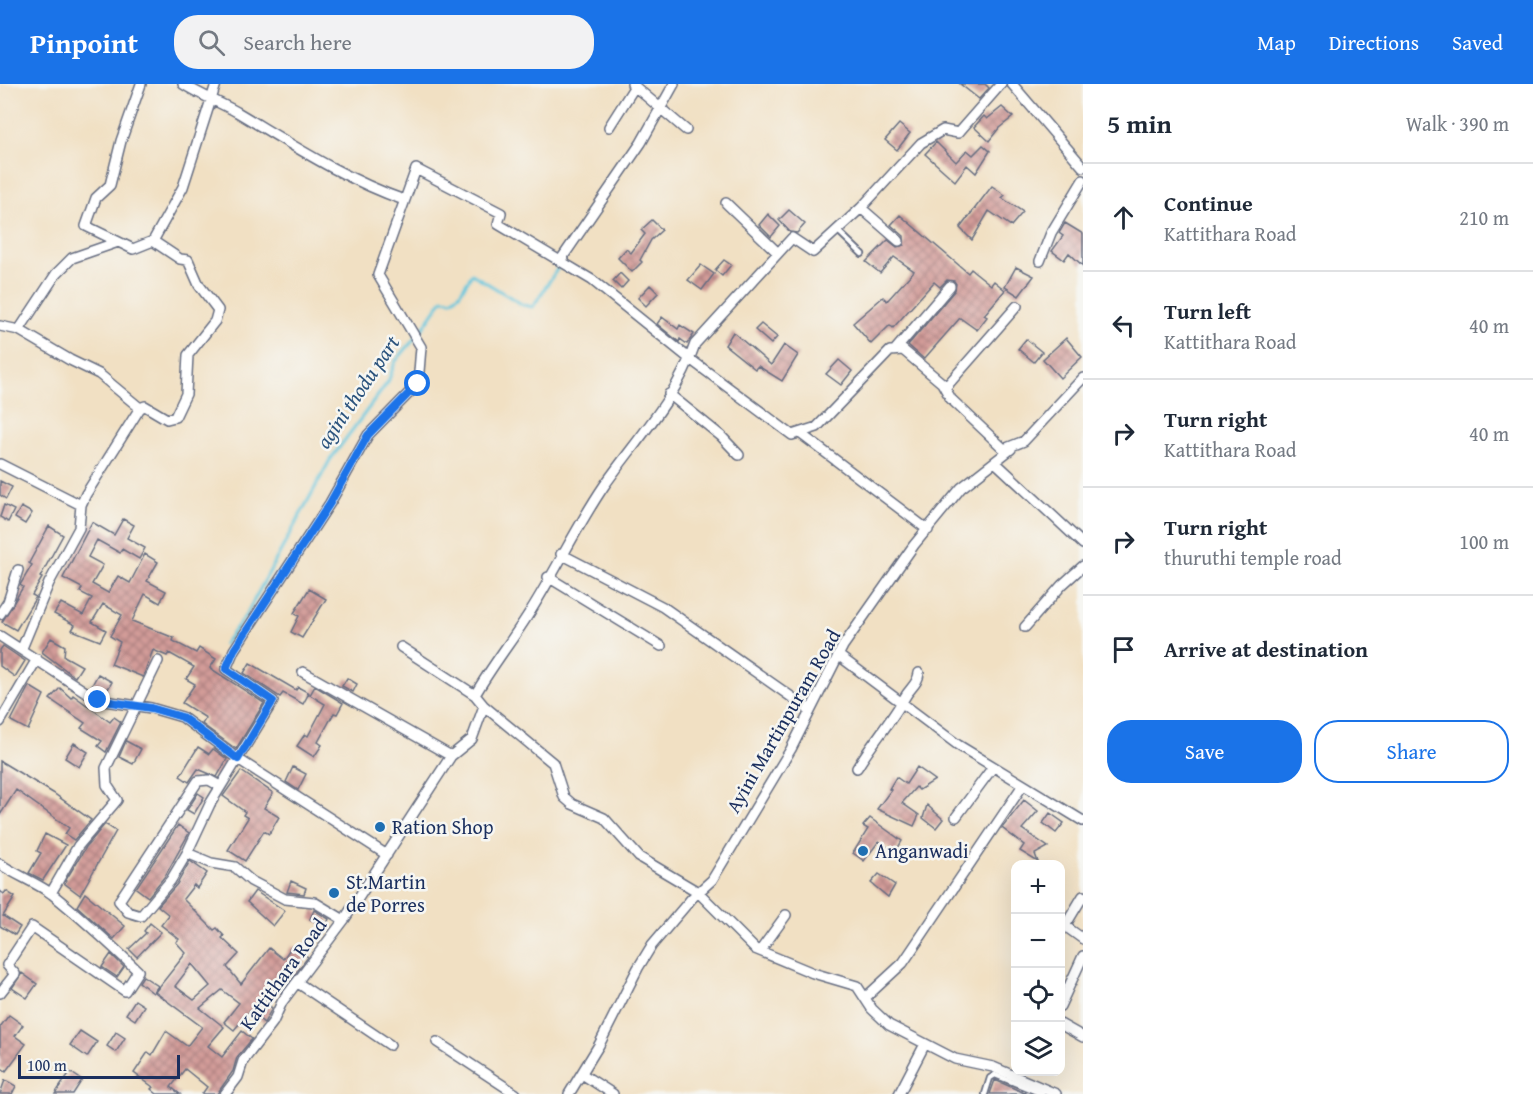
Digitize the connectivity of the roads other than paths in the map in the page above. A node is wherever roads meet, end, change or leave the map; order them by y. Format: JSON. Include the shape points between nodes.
{"nodes":[{"id":1,"x":141,"y":84,"type":"edge"},
{"id":2,"x":183,"y":84,"type":"edge"},
{"id":3,"x":216,"y":84,"type":"edge"},
{"id":4,"x":674,"y":84,"type":"edge"},
{"id":5,"x":1001,"y":84,"type":"edge"},
{"id":6,"x":1012,"y":84,"type":"edge"},
{"id":7,"x":634,"y":85,"type":"edge"},
{"id":8,"x":213,"y":98,"type":"junction"},
{"id":9,"x":660,"y":108,"type":"junction"},
{"id":10,"x":609,"y":127,"type":"dead end"},
{"id":11,"x":686,"y":130,"type":"dead end"},
{"id":12,"x":1083,"y":167,"type":"edge"},
{"id":13,"x":1083,"y":180,"type":"edge"},
{"id":14,"x":404,"y":200,"type":"junction"},
{"id":15,"x":726,"y":203,"type":"dead end"},
{"id":16,"x":861,"y":208,"type":"junction"},
{"id":17,"x":837,"y":230,"type":"junction"},
{"id":18,"x":153,"y":241,"type":"junction"},
{"id":19,"x":899,"y":241,"type":"dead end"},
{"id":20,"x":118,"y":242,"type":"junction"},
{"id":21,"x":778,"y":253,"type":"junction"},
{"id":22,"x":862,"y":254,"type":"dead end"},
{"id":23,"x":560,"y":261,"type":"junction"},
{"id":24,"x":1040,"y":261,"type":"dead end"},
{"id":25,"x":950,"y":286,"type":"dead end"},
{"id":26,"x":1017,"y":306,"type":"dead end"},
{"id":27,"x":0,"y":327,"type":"edge"},
{"id":28,"x":19,"y":330,"type":"junction"},
{"id":29,"x":896,"y":349,"type":"junction"},
{"id":30,"x":690,"y":359,"type":"junction"},
{"id":31,"x":1083,"y":378,"type":"edge"},
{"id":32,"x":945,"y":388,"type":"junction"},
{"id":33,"x":669,"y":394,"type":"junction"},
{"id":34,"x":140,"y":408,"type":"junction"},
{"id":35,"x":801,"y":434,"type":"junction"},
{"id":36,"x":1014,"y":446,"type":"junction"},
{"id":37,"x":740,"y":455,"type":"dead end"},
{"id":38,"x":995,"y":462,"type":"junction"},
{"id":39,"x":0,"y":464,"type":"edge"},
{"id":40,"x":81,"y":505,"type":"junction"},
{"id":41,"x":927,"y":530,"type":"junction"},
{"id":42,"x":1083,"y":544,"type":"edge"},
{"id":43,"x":561,"y":554,"type":"junction"},
{"id":44,"x":1083,"y":566,"type":"edge"},
{"id":45,"x":18,"y":570,"type":"dead end"},
{"id":46,"x":548,"y":578,"type":"junction"},
{"id":47,"x":0,"y":614,"type":"edge"},
{"id":48,"x":1025,"y":627,"type":"dead end"},
{"id":49,"x":0,"y":636,"type":"edge"},
{"id":50,"x":661,"y":646,"type":"dead end"},
{"id":51,"x":400,"y":647,"type":"dead end"},
{"id":52,"x":22,"y":648,"type":"junction"},
{"id":53,"x":838,"y":655,"type":"junction"},
{"id":54,"x":38,"y":659,"type":"junction"},
{"id":55,"x":158,"y":661,"type":"dead end"},
{"id":56,"x":303,"y":672,"type":"dead end"},
{"id":57,"x":919,"y":673,"type":"dead end"},
{"id":58,"x":475,"y":695,"type":"junction"},
{"id":59,"x":902,"y":704,"type":"junction"},
{"id":60,"x":484,"y":706,"type":"junction"},
{"id":61,"x":138,"y":707,"type":"junction"},
{"id":62,"x":810,"y":710,"type":"junction"},
{"id":63,"x":0,"y":722,"type":"edge"},
{"id":64,"x":452,"y":756,"type":"junction"},
{"id":65,"x":238,"y":759,"type":"junction"},
{"id":66,"x":993,"y":766,"type":"junction"},
{"id":67,"x":857,"y":768,"type":"dead end"},
{"id":68,"x":1023,"y":785,"type":"junction"},
{"id":69,"x":220,"y":786,"type":"junction"},
{"id":70,"x":956,"y":817,"type":"dead end"},
{"id":71,"x":1083,"y":821,"type":"edge"},
{"id":72,"x":187,"y":853,"type":"junction"},
{"id":73,"x":387,"y":855,"type":"junction"},
{"id":74,"x":0,"y":864,"type":"edge"},
{"id":75,"x":698,"y":892,"type":"junction"},
{"id":76,"x":51,"y":893,"type":"junction"},
{"id":77,"x":1083,"y":896,"type":"edge"},
{"id":78,"x":786,"y":915,"type":"dead end"},
{"id":79,"x":344,"y":920,"type":"junction"},
{"id":80,"x":1083,"y":939,"type":"edge"},
{"id":81,"x":760,"y":951,"type":"junction"},
{"id":82,"x":1083,"y":957,"type":"edge"},
{"id":83,"x":298,"y":983,"type":"junction"},
{"id":84,"x":0,"y":993,"type":"edge"},
{"id":85,"x":1065,"y":995,"type":"edge"},
{"id":86,"x":865,"y":998,"type":"junction"},
{"id":87,"x":1065,"y":1027,"type":"edge"},
{"id":88,"x":1083,"y":1038,"type":"edge"},
{"id":89,"x":437,"y":1042,"type":"dead end"},
{"id":90,"x":926,"y":1044,"type":"junction"},
{"id":91,"x":390,"y":1045,"type":"dead end"},
{"id":92,"x":1011,"y":1072,"type":"edge"},
{"id":93,"x":582,"y":1074,"type":"junction"},
{"id":94,"x":1029,"y":1076,"type":"edge"},
{"id":95,"x":225,"y":1094,"type":"edge"},
{"id":96,"x":516,"y":1094,"type":"edge"},
{"id":97,"x":569,"y":1094,"type":"edge"},
{"id":98,"x":613,"y":1094,"type":"edge"},
{"id":99,"x":899,"y":1094,"type":"edge"},
{"id":100,"x":985,"y":1094,"type":"edge"},
{"id":101,"x":1042,"y":1094,"type":"edge"},
{"id":102,"x":1056,"y":1094,"type":"edge"}],
"edges":[{"from":1,"to":20,"type":"street","via":[[110,185],[96,198],[86,226]]},
{"from":2,"to":8,"type":"street"},
{"from":3,"to":8,"type":"street"},
{"from":4,"to":9,"type":"street"},
{"from":5,"to":16,"type":"street","via":[[958,133],[943,130],[921,143]]},
{"from":6,"to":12,"type":"street"},
{"from":7,"to":9,"type":"street"},
{"from":7,"to":10,"type":"street"},
{"from":8,"to":14,"type":"street","via":[[311,158]]},
{"from":8,"to":18,"type":"street","via":[[183,187]]},
{"from":9,"to":11,"type":"street"},
{"from":9,"to":23,"type":"street","via":[[641,143]]},
{"from":13,"to":24,"type":"street","via":[[1055,225]]},
{"from":14,"to":23,"type":"street","via":[[416,169],[501,213],[498,224]]},
{"from":14,"to":65,"type":"street","via":[[378,275],[421,347],[418,384],[368,435],[307,542],[279,579],[230,660],[226,669],[273,701]]},
{"from":15,"to":21,"type":"street"},
{"from":16,"to":17,"type":"street"},
{"from":16,"to":19,"type":"street"},
{"from":17,"to":21,"type":"street","via":[[813,252],[792,238]]},
{"from":17,"to":22,"type":"lane"},
{"from":18,"to":20,"type":"street","via":[[133,249]]},
{"from":18,"to":34,"type":"street","via":[[188,260],[199,285],[218,310],[188,355],[186,394],[176,417],[167,419],[145,406]]},
{"from":20,"to":28,"type":"street","via":[[72,258],[56,274]]},
{"from":21,"to":30,"type":"street","via":[[694,344]]},
{"from":23,"to":30,"type":"street","via":[[616,298]]},
{"from":25,"to":29,"type":"street"},
{"from":26,"to":32,"type":"street"},
{"from":27,"to":28,"type":"street"},
{"from":28,"to":34,"type":"street","via":[[99,374]]},
{"from":29,"to":32,"type":"street","via":[[903,350]]},
{"from":29,"to":35,"type":"street","via":[[817,427]]},
{"from":30,"to":33,"type":"street"},
{"from":30,"to":35,"type":"street","via":[[786,431]]},
{"from":31,"to":36,"type":"street","name":"Ayini Martinpuram Road","via":[[1024,441]]},
{"from":32,"to":36,"type":"street","via":[[951,399],[1004,449]]},
{"from":33,"to":37,"type":"street"},
{"from":33,"to":43,"type":"street"},
{"from":34,"to":40,"type":"street"},
{"from":35,"to":41,"type":"street"},
{"from":36,"to":38,"type":"street","name":"Ayini Martinpuram Road"},
{"from":38,"to":41,"type":"street","name":"Ayini Martinpuram Road","via":[[973,475]]},
{"from":38,"to":42,"type":"street"},
{"from":39,"to":40,"type":"street"},
{"from":40,"to":52,"type":"street","via":[[79,528]]},
{"from":41,"to":53,"type":"street","name":"Ayini Martinpuram Road"},
{"from":43,"to":46,"type":"street"},
{"from":43,"to":62,"type":"street","via":[[663,607]]},
{"from":44,"to":48,"type":"street"},
{"from":45,"to":47,"type":"street"},
{"from":46,"to":50,"type":"street"},
{"from":46,"to":58,"type":"street"},
{"from":49,"to":52,"type":"street"},
{"from":51,"to":58,"type":"street"},
{"from":52,"to":54,"type":"street"},
{"from":53,"to":59,"type":"street"},
{"from":53,"to":62,"type":"street","name":"Ayini Martinpuram Road"},
{"from":54,"to":61,"type":"street","via":[[98,700]]},
{"from":54,"to":63,"type":"street"},
{"from":55,"to":61,"type":"street"},
{"from":56,"to":64,"type":"street"},
{"from":57,"to":59,"type":"street"},
{"from":58,"to":60,"type":"street"},
{"from":59,"to":66,"type":"street"},
{"from":59,"to":67,"type":"street"},
{"from":60,"to":64,"type":"street","via":[[471,739]]},
{"from":60,"to":75,"type":"street","via":[[553,763],[564,797],[572,804],[604,818],[639,857]]},
{"from":61,"to":65,"type":"street","via":[[182,717]]},
{"from":61,"to":76,"type":"street","via":[[106,768],[107,785],[117,800],[78,846]]},
{"from":62,"to":75,"type":"street","name":"Ayini Martinpuram Road","via":[[791,749],[712,880]]},
{"from":64,"to":73,"type":"street"},
{"from":65,"to":69,"type":"street"},
{"from":65,"to":73,"type":"street"},
{"from":66,"to":68,"type":"street"},
{"from":66,"to":70,"type":"street"},
{"from":68,"to":71,"type":"street"},
{"from":68,"to":86,"type":"street","via":[[903,963]]},
{"from":69,"to":72,"type":"street"},
{"from":69,"to":72,"type":"street","via":[[209,780],[198,781],[119,901],[128,912],[141,916]]},
{"from":72,"to":79,"type":"street","name":"Kattithara Road","via":[[235,867],[251,881],[285,899],[314,902]]},
{"from":73,"to":79,"type":"street"},
{"from":74,"to":76,"type":"street"},
{"from":75,"to":81,"type":"street"},
{"from":75,"to":93,"type":"street","name":"Ayini Martinpuram Road","via":[[647,952]]},
{"from":76,"to":84,"type":"street","via":[[138,971],[125,991],[32,927],[7,965],[15,974]]},
{"from":77,"to":80,"type":"street","via":[[1065,926]]},
{"from":78,"to":81,"type":"street"},
{"from":79,"to":83,"type":"street","name":"Kattithara Road"},
{"from":81,"to":86,"type":"street","via":[[857,986]]},
{"from":82,"to":85,"type":"street"},
{"from":83,"to":91,"type":"street"},
{"from":83,"to":95,"type":"street","name":"Kattithara Road","via":[[243,1061],[238,1077]]},
{"from":86,"to":90,"type":"street","via":[[889,1025]]},
{"from":87,"to":88,"type":"street"},
{"from":89,"to":96,"type":"street"},
{"from":90,"to":92,"type":"street","via":[[955,1059]]},
{"from":90,"to":99,"type":"street"},
{"from":93,"to":97,"type":"street","name":"Ayini Martinpuram Road"},
{"from":93,"to":98,"type":"street"},
{"from":94,"to":102,"type":"street"},
{"from":100,"to":101,"type":"lane","via":[[994,1076]]}]}
